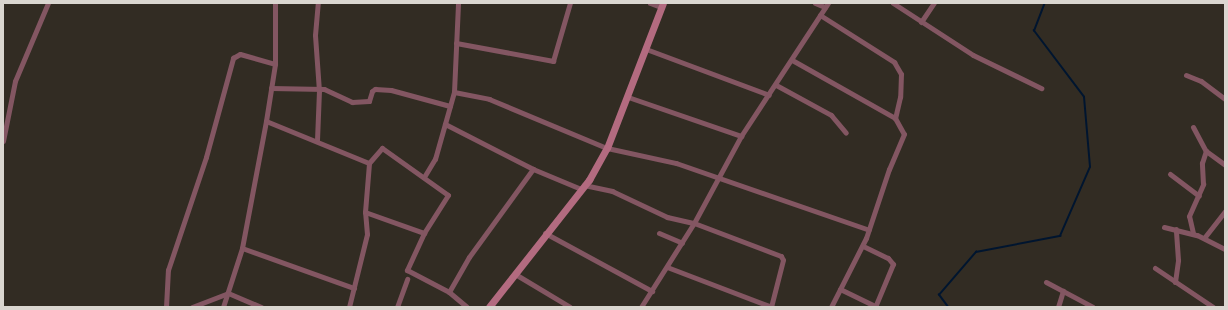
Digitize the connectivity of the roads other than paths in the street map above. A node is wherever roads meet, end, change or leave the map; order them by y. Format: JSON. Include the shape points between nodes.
{"nodes":[{"id":1,"x":48,"y":3,"type":"edge"},
{"id":2,"x":275,"y":3,"type":"edge"},
{"id":3,"x":318,"y":3,"type":"edge"},
{"id":4,"x":458,"y":3,"type":"edge"},
{"id":5,"x":570,"y":3,"type":"edge"},
{"id":6,"x":650,"y":3,"type":"edge"},
{"id":7,"x":815,"y":3,"type":"edge"},
{"id":8,"x":893,"y":3,"type":"edge"},
{"id":9,"x":934,"y":3,"type":"edge"},
{"id":10,"x":662,"y":5,"type":"edge"},
{"id":11,"x":827,"y":5,"type":"edge"},
{"id":12,"x":820,"y":15,"type":"junction"},
{"id":13,"x":922,"y":22,"type":"junction"},
{"id":14,"x":456,"y":43,"type":"junction"},
{"id":15,"x":646,"y":49,"type":"junction"},
{"id":16,"x":792,"y":60,"type":"junction"},
{"id":17,"x":275,"y":64,"type":"junction"},
{"id":18,"x":1186,"y":75,"type":"dead end"},
{"id":19,"x":776,"y":85,"type":"junction"},
{"id":20,"x":271,"y":88,"type":"junction"},
{"id":21,"x":1041,"y":88,"type":"dead end"},
{"id":22,"x":319,"y":91,"type":"junction"},
{"id":23,"x":454,"y":92,"type":"junction"},
{"id":24,"x":770,"y":95,"type":"junction"},
{"id":25,"x":628,"y":97,"type":"junction"},
{"id":26,"x":1225,"y":99,"type":"edge"},
{"id":27,"x":450,"y":106,"type":"junction"},
{"id":28,"x":895,"y":118,"type":"junction"},
{"id":29,"x":266,"y":121,"type":"junction"},
{"id":30,"x":445,"y":124,"type":"junction"},
{"id":31,"x":1193,"y":127,"type":"dead end"},
{"id":32,"x":846,"y":133,"type":"dead end"},
{"id":33,"x":741,"y":136,"type":"junction"},
{"id":34,"x":317,"y":140,"type":"junction"},
{"id":35,"x":3,"y":141,"type":"edge"},
{"id":36,"x":607,"y":148,"type":"junction"},
{"id":37,"x":1206,"y":151,"type":"junction"},
{"id":38,"x":369,"y":163,"type":"junction"},
{"id":39,"x":1225,"y":165,"type":"edge"},
{"id":40,"x":533,"y":169,"type":"junction"},
{"id":41,"x":1170,"y":174,"type":"dead end"},
{"id":42,"x":424,"y":177,"type":"junction"},
{"id":43,"x":717,"y":179,"type":"junction"},
{"id":44,"x":583,"y":187,"type":"junction"},
{"id":45,"x":1199,"y":196,"type":"junction"},
{"id":46,"x":1225,"y":211,"type":"edge"},
{"id":47,"x":365,"y":212,"type":"junction"},
{"id":48,"x":694,"y":223,"type":"junction"},
{"id":49,"x":1164,"y":227,"type":"dead end"},
{"id":50,"x":1176,"y":229,"type":"junction"},
{"id":51,"x":869,"y":230,"type":"junction"},
{"id":52,"x":424,"y":233,"type":"junction"},
{"id":53,"x":545,"y":233,"type":"junction"},
{"id":54,"x":659,"y":233,"type":"dead end"},
{"id":55,"x":1193,"y":233,"type":"junction"},
{"id":56,"x":1204,"y":238,"type":"junction"},
{"id":57,"x":682,"y":243,"type":"junction"},
{"id":58,"x":863,"y":246,"type":"junction"},
{"id":59,"x":242,"y":248,"type":"junction"},
{"id":60,"x":1225,"y":250,"type":"edge"},
{"id":61,"x":667,"y":267,"type":"junction"},
{"id":62,"x":1155,"y":268,"type":"dead end"},
{"id":63,"x":515,"y":274,"type":"junction"},
{"id":64,"x":407,"y":279,"type":"dead end"},
{"id":65,"x":1046,"y":282,"type":"dead end"},
{"id":66,"x":1176,"y":282,"type":"junction"},
{"id":67,"x":354,"y":288,"type":"junction"},
{"id":68,"x":840,"y":289,"type":"junction"},
{"id":69,"x":652,"y":291,"type":"junction"},
{"id":70,"x":1063,"y":291,"type":"junction"},
{"id":71,"x":449,"y":292,"type":"junction"},
{"id":72,"x":228,"y":293,"type":"junction"},
{"id":73,"x":773,"y":299,"type":"junction"},
{"id":74,"x":755,"y":300,"type":"junction"},
{"id":75,"x":764,"y":306,"type":"edge"},
{"id":76,"x":166,"y":307,"type":"edge"},
{"id":77,"x":192,"y":307,"type":"edge"},
{"id":78,"x":223,"y":307,"type":"edge"},
{"id":79,"x":261,"y":307,"type":"edge"},
{"id":80,"x":349,"y":307,"type":"edge"},
{"id":81,"x":398,"y":307,"type":"edge"},
{"id":82,"x":467,"y":307,"type":"edge"},
{"id":83,"x":489,"y":307,"type":"edge"},
{"id":84,"x":570,"y":307,"type":"edge"},
{"id":85,"x":641,"y":307,"type":"edge"},
{"id":86,"x":756,"y":307,"type":"edge"},
{"id":87,"x":771,"y":307,"type":"edge"},
{"id":88,"x":831,"y":307,"type":"edge"},
{"id":89,"x":875,"y":307,"type":"edge"},
{"id":90,"x":1058,"y":307,"type":"edge"},
{"id":91,"x":1093,"y":307,"type":"edge"},
{"id":92,"x":1213,"y":307,"type":"edge"}],
"edges":[{"from":1,"to":35,"type":"street","via":[[15,81]]},
{"from":2,"to":17,"type":"street"},
{"from":3,"to":22,"type":"street","via":[[315,35]]},
{"from":4,"to":14,"type":"street"},
{"from":5,"to":14,"type":"street","via":[[553,61]]},
{"from":6,"to":10,"type":"street"},
{"from":7,"to":11,"type":"street"},
{"from":8,"to":13,"type":"street"},
{"from":9,"to":13,"type":"street"},
{"from":10,"to":15,"type":"street"},
{"from":11,"to":12,"type":"street"},
{"from":12,"to":16,"type":"street"},
{"from":12,"to":28,"type":"street","via":[[894,62],[901,74],[900,97]]},
{"from":13,"to":21,"type":"street","via":[[973,55]]},
{"from":14,"to":23,"type":"street"},
{"from":15,"to":24,"type":"street"},
{"from":15,"to":25,"type":"street"},
{"from":16,"to":19,"type":"street"},
{"from":16,"to":28,"type":"street"},
{"from":17,"to":20,"type":"street"},
{"from":17,"to":76,"type":"street","via":[[240,54],[233,58],[206,157],[168,270]]},
{"from":18,"to":26,"type":"street","via":[[1201,81]]},
{"from":19,"to":24,"type":"street"},
{"from":19,"to":32,"type":"street","via":[[831,115]]},
{"from":20,"to":22,"type":"street"},
{"from":20,"to":29,"type":"street"},
{"from":22,"to":27,"type":"street","via":[[331,91],[354,102],[369,101],[372,91],[376,89],[391,90]]},
{"from":22,"to":34,"type":"street"},
{"from":23,"to":27,"type":"street"},
{"from":23,"to":36,"type":"street","via":[[489,99]]},
{"from":24,"to":33,"type":"street"},
{"from":25,"to":33,"type":"street"},
{"from":25,"to":36,"type":"street"},
{"from":27,"to":30,"type":"street"},
{"from":28,"to":51,"type":"street","via":[[904,134],[889,169]]},
{"from":29,"to":34,"type":"street"},
{"from":29,"to":59,"type":"street"},
{"from":30,"to":40,"type":"street"},
{"from":30,"to":42,"type":"street","via":[[434,159]]},
{"from":31,"to":37,"type":"street"},
{"from":33,"to":43,"type":"street"},
{"from":34,"to":38,"type":"street"},
{"from":36,"to":43,"type":"street","via":[[652,156]]},
{"from":36,"to":44,"type":"street"},
{"from":37,"to":39,"type":"street"},
{"from":37,"to":45,"type":"street"},
{"from":38,"to":42,"type":"street","via":[[382,148]]},
{"from":38,"to":47,"type":"street"},
{"from":40,"to":44,"type":"street"},
{"from":40,"to":71,"type":"street","via":[[469,257]]},
{"from":41,"to":45,"type":"street"},
{"from":42,"to":52,"type":"street","via":[[448,195]]},
{"from":43,"to":48,"type":"street"},
{"from":43,"to":51,"type":"street"},
{"from":44,"to":48,"type":"street","via":[[612,191],[667,217]]},
{"from":44,"to":53,"type":"street"},
{"from":45,"to":55,"type":"street","via":[[1189,216]]},
{"from":46,"to":56,"type":"street"},
{"from":47,"to":52,"type":"street"},
{"from":47,"to":67,"type":"street","via":[[367,234]]},
{"from":48,"to":57,"type":"street"},
{"from":48,"to":73,"type":"street","via":[[781,256],[783,260]]},
{"from":49,"to":50,"type":"street"},
{"from":50,"to":55,"type":"street"},
{"from":50,"to":66,"type":"street"},
{"from":51,"to":58,"type":"street"},
{"from":52,"to":71,"type":"street","via":[[408,270]]},
{"from":53,"to":63,"type":"street"},
{"from":53,"to":69,"type":"street"},
{"from":54,"to":57,"type":"street"},
{"from":55,"to":56,"type":"street"},
{"from":56,"to":60,"type":"street"},
{"from":57,"to":61,"type":"street"},
{"from":58,"to":68,"type":"street"},
{"from":58,"to":89,"type":"street","via":[[888,258],[893,264]]},
{"from":59,"to":67,"type":"street"},
{"from":59,"to":72,"type":"street"},
{"from":61,"to":69,"type":"street"},
{"from":61,"to":74,"type":"street"},
{"from":62,"to":66,"type":"street"},
{"from":63,"to":83,"type":"street"},
{"from":63,"to":84,"type":"street"},
{"from":64,"to":81,"type":"street"},
{"from":65,"to":70,"type":"street"},
{"from":66,"to":92,"type":"street"},
{"from":67,"to":80,"type":"street"},
{"from":68,"to":88,"type":"street"},
{"from":68,"to":89,"type":"street"},
{"from":69,"to":85,"type":"street"},
{"from":70,"to":90,"type":"street"},
{"from":70,"to":91,"type":"street"},
{"from":71,"to":82,"type":"street"},
{"from":72,"to":77,"type":"street"},
{"from":72,"to":78,"type":"street"},
{"from":72,"to":79,"type":"street"},
{"from":73,"to":75,"type":"street"},
{"from":73,"to":87,"type":"street"},
{"from":74,"to":75,"type":"street"},
{"from":74,"to":86,"type":"street"},
{"from":75,"to":87,"type":"street"}]}
